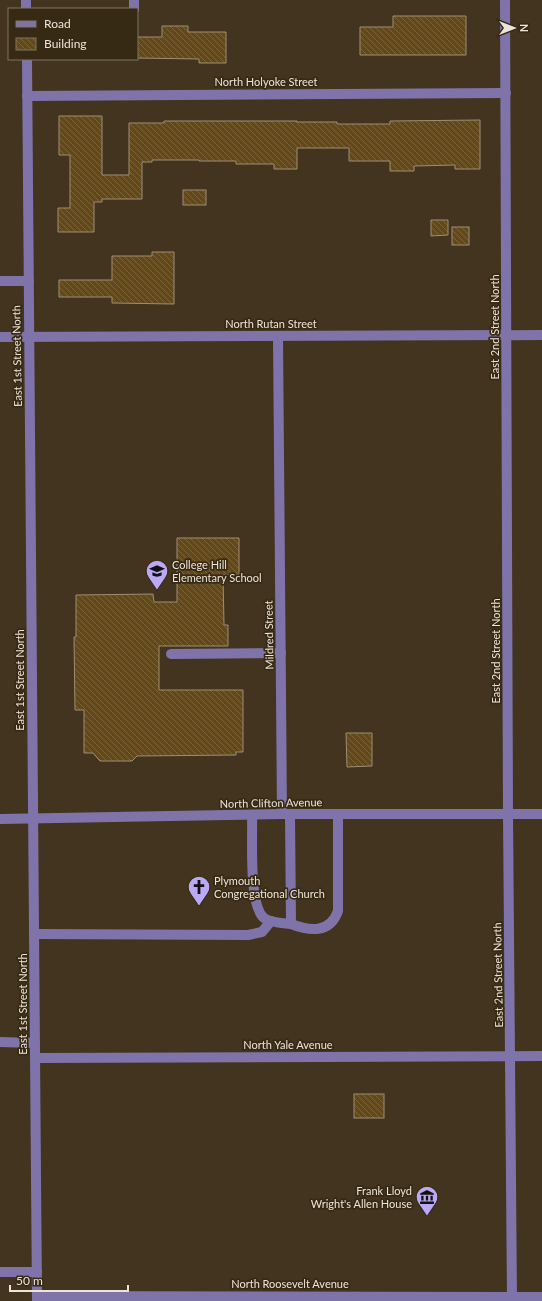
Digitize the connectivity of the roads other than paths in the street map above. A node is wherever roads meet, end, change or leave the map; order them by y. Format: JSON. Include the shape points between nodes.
{"nodes":[{"id":1,"x":505,"y":0,"type":"edge"},
{"id":2,"x":27,"y":60,"type":"edge"},
{"id":3,"x":506,"y":93,"type":"junction"},
{"id":4,"x":27,"y":96,"type":"junction"},
{"id":5,"x":29,"y":281,"type":"junction"},
{"id":6,"x":0,"y":282,"type":"edge"},
{"id":7,"x":507,"y":335,"type":"junction"},
{"id":8,"x":542,"y":335,"type":"edge"},
{"id":9,"x":278,"y":336,"type":"junction"},
{"id":10,"x":0,"y":337,"type":"edge"},
{"id":11,"x":29,"y":337,"type":"junction"},
{"id":12,"x":281,"y":653,"type":"junction"},
{"id":13,"x":171,"y":654,"type":"dead end"},
{"id":14,"x":286,"y":814,"type":"junction"},
{"id":15,"x":338,"y":814,"type":"junction"},
{"id":16,"x":508,"y":814,"type":"junction"},
{"id":17,"x":542,"y":814,"type":"edge"},
{"id":18,"x":252,"y":815,"type":"junction"},
{"id":19,"x":33,"y":818,"type":"junction"},
{"id":20,"x":0,"y":819,"type":"edge"},
{"id":21,"x":271,"y":921,"type":"junction"},
{"id":22,"x":291,"y":924,"type":"junction"},
{"id":23,"x":34,"y":934,"type":"junction"},
{"id":24,"x":0,"y":1042,"type":"edge"},
{"id":25,"x":35,"y":1043,"type":"junction"},
{"id":26,"x":511,"y":1056,"type":"junction"},
{"id":27,"x":542,"y":1056,"type":"edge"},
{"id":28,"x":35,"y":1058,"type":"junction"},
{"id":29,"x":0,"y":1272,"type":"edge"},
{"id":30,"x":37,"y":1272,"type":"junction"},
{"id":31,"x":542,"y":1297,"type":"edge"},
{"id":32,"x":37,"y":1298,"type":"edge"},
{"id":33,"x":512,"y":1299,"type":"edge"}],
"edges":[{"from":1,"to":3,"type":"street","name":"East 2nd Street North"},
{"from":2,"to":4,"type":"street","name":"East 1st Street North"},
{"from":3,"to":4,"type":"street","name":"North Holyoke Street"},
{"from":3,"to":7,"type":"street","name":"East 2nd Street North"},
{"from":4,"to":5,"type":"street","name":"East 1st Street North"},
{"from":5,"to":6,"type":"street"},
{"from":5,"to":11,"type":"street","name":"East 1st Street North"},
{"from":7,"to":8,"type":"street","name":"North Rutan Street"},
{"from":7,"to":9,"type":"street","name":"North Rutan Street"},
{"from":7,"to":16,"type":"street","name":"East 2nd Street North"},
{"from":9,"to":11,"type":"street","name":"North Rutan Street"},
{"from":9,"to":12,"type":"street","name":"Mildred Street"},
{"from":10,"to":11,"type":"street","name":"North Rutan Street"},
{"from":11,"to":19,"type":"street","name":"East 1st Street North"},
{"from":12,"to":13,"type":"street"},
{"from":12,"to":14,"type":"street","name":"Mildred Street"},
{"from":14,"to":15,"type":"street","name":"North Clifton Avenue"},
{"from":14,"to":18,"type":"street","name":"North Clifton Avenue"},
{"from":14,"to":22,"type":"street","name":"Mildred Street"},
{"from":15,"to":16,"type":"street","name":"North Clifton Avenue"},
{"from":15,"to":22,"type":"street","via":[[336,918],[319,929],[309,930]]},
{"from":16,"to":17,"type":"street","name":"North Clifton Avenue"},
{"from":16,"to":26,"type":"street","name":"East 2nd Street North"},
{"from":18,"to":19,"type":"street","name":"North Clifton Avenue"},
{"from":18,"to":21,"type":"street","via":[[253,887],[256,903],[264,918]]},
{"from":19,"to":20,"type":"street","name":"North Clifton Avenue"},
{"from":19,"to":23,"type":"street","name":"East 1st Street North"},
{"from":21,"to":22,"type":"street"},
{"from":21,"to":23,"type":"street","via":[[262,932],[248,935]]},
{"from":23,"to":25,"type":"street","name":"East 1st Street North"},
{"from":24,"to":25,"type":"street"},
{"from":25,"to":28,"type":"street","name":"East 1st Street North"},
{"from":26,"to":27,"type":"street","name":"North Yale Avenue"},
{"from":26,"to":28,"type":"street","name":"North Yale Avenue"},
{"from":26,"to":33,"type":"street","name":"East 2nd Street North"},
{"from":28,"to":30,"type":"street","name":"East 1st Street North"},
{"from":29,"to":30,"type":"street"},
{"from":30,"to":32,"type":"street","name":"East 1st Street North"},
{"from":31,"to":33,"type":"street","name":"North Roosevelt Avenue"},
{"from":32,"to":33,"type":"street","name":"North Roosevelt Avenue"}]}
